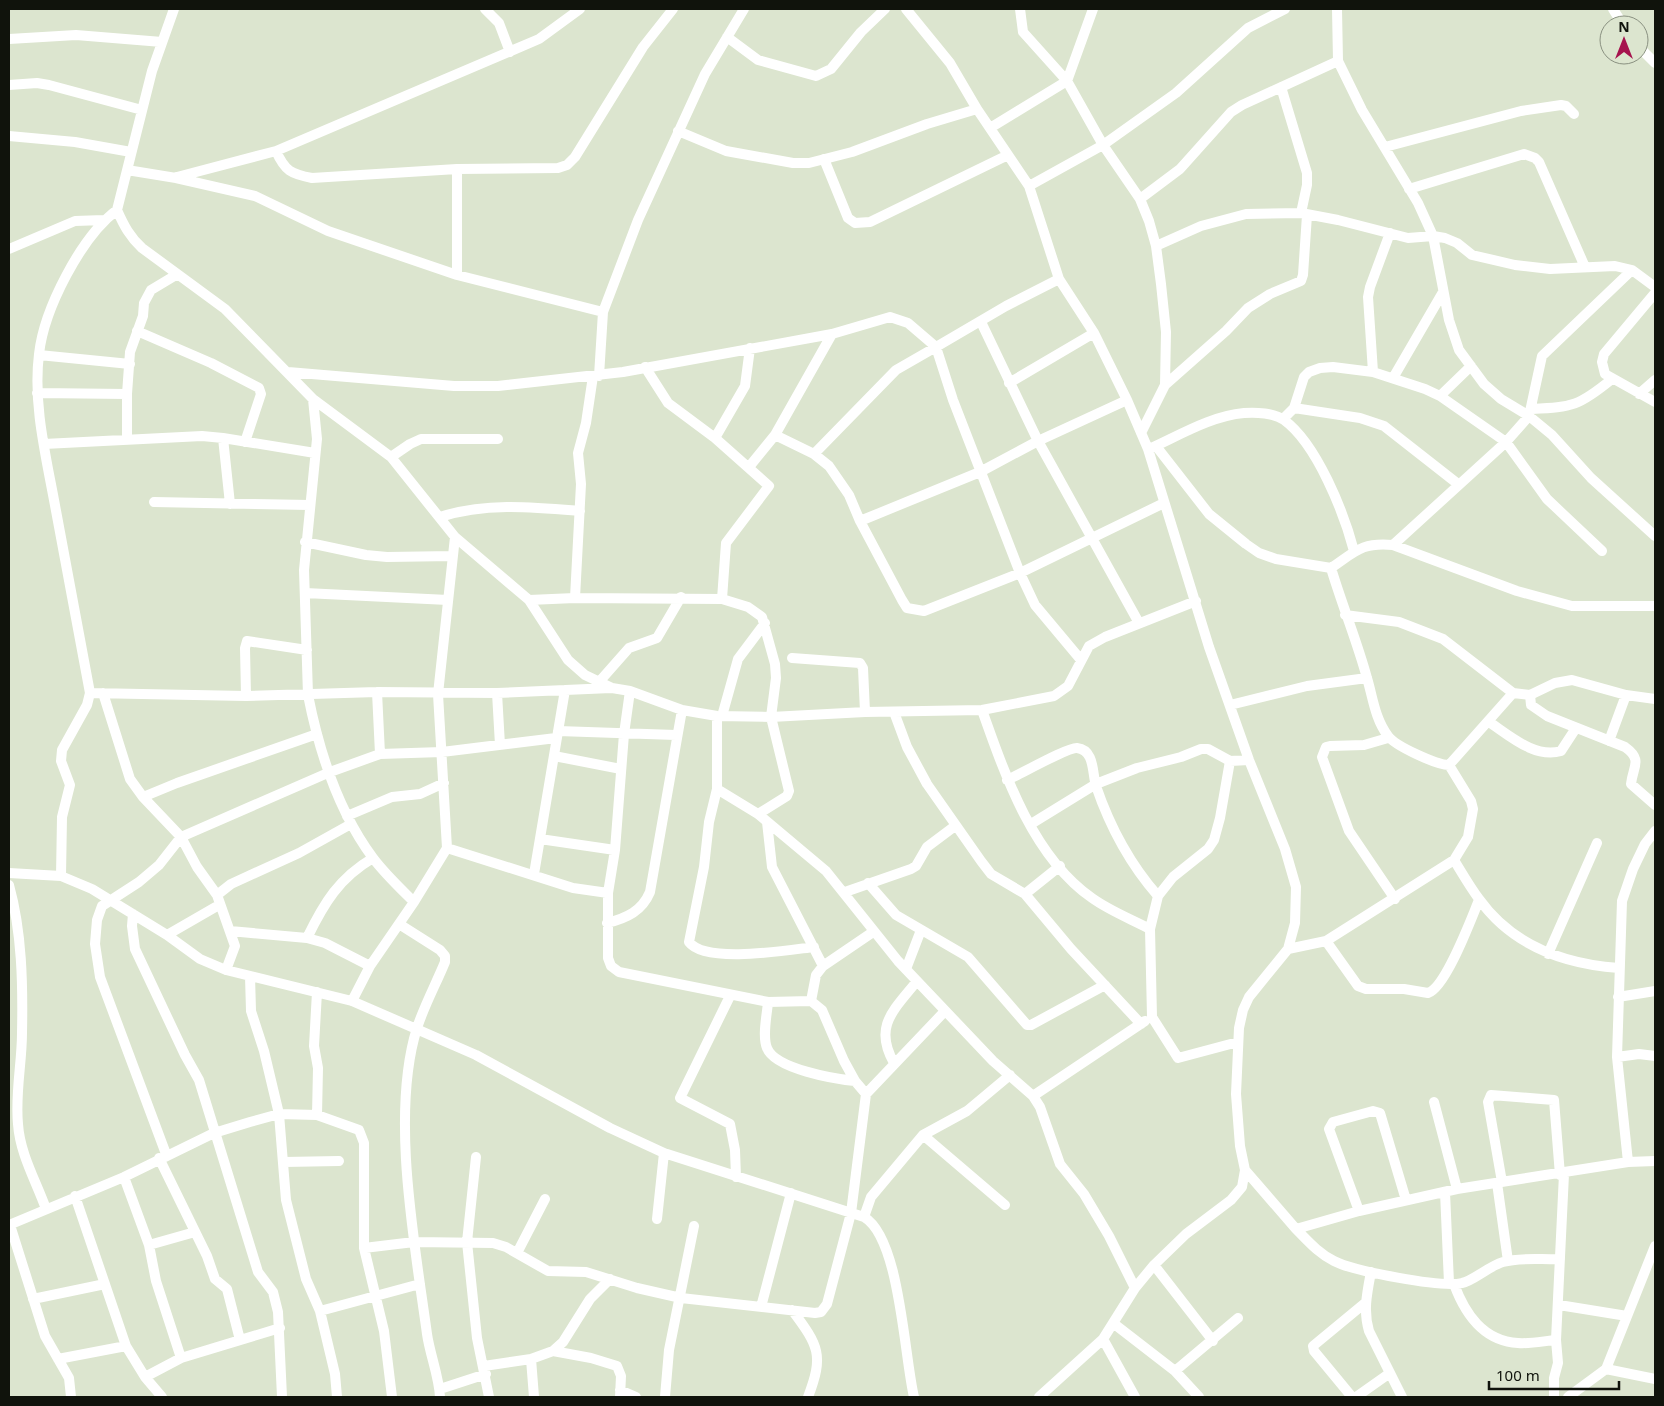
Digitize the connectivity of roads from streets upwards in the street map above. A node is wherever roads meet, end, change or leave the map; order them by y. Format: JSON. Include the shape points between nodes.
{"nodes":[{"id":1,"x":174,"y":9,"type":"edge"},
{"id":2,"x":485,"y":9,"type":"edge"},
{"id":3,"x":580,"y":9,"type":"edge"},
{"id":4,"x":673,"y":9,"type":"edge"},
{"id":5,"x":744,"y":9,"type":"edge"},
{"id":6,"x":885,"y":9,"type":"edge"},
{"id":7,"x":906,"y":9,"type":"edge"},
{"id":8,"x":1020,"y":9,"type":"edge"},
{"id":9,"x":1093,"y":9,"type":"edge"},
{"id":10,"x":1285,"y":9,"type":"edge"},
{"id":11,"x":1337,"y":9,"type":"edge"},
{"id":12,"x":727,"y":37,"type":"junction"},
{"id":13,"x":9,"y":39,"type":"edge"},
{"id":14,"x":162,"y":42,"type":"junction"},
{"id":15,"x":510,"y":52,"type":"junction"},
{"id":16,"x":1338,"y":61,"type":"junction"},
{"id":17,"x":1067,"y":80,"type":"junction"},
{"id":18,"x":9,"y":85,"type":"edge"},
{"id":19,"x":1282,"y":87,"type":"junction"},
{"id":20,"x":977,"y":108,"type":"junction"},
{"id":21,"x":142,"y":110,"type":"junction"},
{"id":22,"x":1574,"y":114,"type":"dead end"},
{"id":23,"x":990,"y":128,"type":"junction"},
{"id":24,"x":678,"y":131,"type":"junction"},
{"id":25,"x":9,"y":136,"type":"edge"},
{"id":26,"x":1103,"y":145,"type":"junction"},
{"id":27,"x":1385,"y":147,"type":"junction"},
{"id":28,"x":276,"y":151,"type":"junction"},
{"id":29,"x":131,"y":152,"type":"junction"},
{"id":30,"x":1008,"y":155,"type":"junction"},
{"id":31,"x":824,"y":159,"type":"junction"},
{"id":32,"x":457,"y":169,"type":"junction"},
{"id":33,"x":127,"y":170,"type":"junction"},
{"id":34,"x":176,"y":178,"type":"junction"},
{"id":35,"x":1029,"y":186,"type":"junction"},
{"id":36,"x":1409,"y":189,"type":"junction"},
{"id":37,"x":1140,"y":199,"type":"junction"},
{"id":38,"x":117,"y":210,"type":"junction"},
{"id":39,"x":1304,"y":214,"type":"junction"},
{"id":40,"x":104,"y":220,"type":"junction"},
{"id":41,"x":1390,"y":233,"type":"junction"},
{"id":42,"x":1433,"y":236,"type":"junction"},
{"id":43,"x":1156,"y":246,"type":"junction"},
{"id":44,"x":9,"y":249,"type":"edge"},
{"id":45,"x":1585,"y":267,"type":"junction"},
{"id":46,"x":1632,"y":270,"type":"junction"},
{"id":47,"x":176,"y":275,"type":"junction"},
{"id":48,"x":457,"y":275,"type":"junction"},
{"id":49,"x":1059,"y":279,"type":"junction"},
{"id":50,"x":1655,"y":287,"type":"edge"},
{"id":51,"x":1443,"y":292,"type":"junction"},
{"id":52,"x":1655,"y":293,"type":"edge"},
{"id":53,"x":602,"y":312,"type":"junction"},
{"id":54,"x":981,"y":322,"type":"junction"},
{"id":55,"x":137,"y":331,"type":"junction"},
{"id":56,"x":1094,"y":333,"type":"junction"},
{"id":57,"x":832,"y":334,"type":"junction"},
{"id":58,"x":936,"y":347,"type":"junction"},
{"id":59,"x":750,"y":348,"type":"junction"},
{"id":60,"x":39,"y":355,"type":"junction"},
{"id":61,"x":130,"y":364,"type":"junction"},
{"id":62,"x":1471,"y":366,"type":"junction"},
{"id":63,"x":645,"y":367,"type":"junction"},
{"id":64,"x":288,"y":372,"type":"junction"},
{"id":65,"x":1373,"y":372,"type":"junction"},
{"id":66,"x":596,"y":376,"type":"junction"},
{"id":67,"x":1393,"y":378,"type":"junction"},
{"id":68,"x":1612,"y":379,"type":"junction"},
{"id":69,"x":1655,"y":380,"type":"edge"},
{"id":70,"x":1009,"y":383,"type":"junction"},
{"id":71,"x":1165,"y":385,"type":"junction"},
{"id":72,"x":37,"y":392,"type":"junction"},
{"id":73,"x":127,"y":394,"type":"junction"},
{"id":74,"x":1639,"y":394,"type":"junction"},
{"id":75,"x":1440,"y":396,"type":"junction"},
{"id":76,"x":313,"y":399,"type":"junction"},
{"id":77,"x":1127,"y":400,"type":"junction"},
{"id":78,"x":1655,"y":402,"type":"edge"},
{"id":79,"x":1294,"y":408,"type":"junction"},
{"id":80,"x":1530,"y":412,"type":"junction"},
{"id":81,"x":1283,"y":419,"type":"junction"},
{"id":82,"x":1141,"y":433,"type":"junction"},
{"id":83,"x":775,"y":435,"type":"junction"},
{"id":84,"x":224,"y":438,"type":"junction"},
{"id":85,"x":715,"y":438,"type":"junction"},
{"id":86,"x":126,"y":439,"type":"junction"},
{"id":87,"x":498,"y":439,"type":"dead end"},
{"id":88,"x":1038,"y":441,"type":"junction"},
{"id":89,"x":245,"y":442,"type":"junction"},
{"id":90,"x":1506,"y":442,"type":"junction"},
{"id":91,"x":44,"y":444,"type":"junction"},
{"id":92,"x":1152,"y":447,"type":"junction"},
{"id":93,"x":315,"y":453,"type":"junction"},
{"id":94,"x":814,"y":454,"type":"junction"},
{"id":95,"x":391,"y":457,"type":"junction"},
{"id":96,"x":749,"y":467,"type":"junction"},
{"id":97,"x":980,"y":472,"type":"junction"},
{"id":98,"x":1458,"y":484,"type":"junction"},
{"id":99,"x":154,"y":502,"type":"dead end"},
{"id":100,"x":1164,"y":503,"type":"junction"},
{"id":101,"x":230,"y":504,"type":"junction"},
{"id":102,"x":310,"y":505,"type":"junction"},
{"id":103,"x":580,"y":511,"type":"junction"},
{"id":104,"x":440,"y":517,"type":"junction"},
{"id":105,"x":860,"y":521,"type":"junction"},
{"id":106,"x":1655,"y":536,"type":"edge"},
{"id":107,"x":455,"y":537,"type":"junction"},
{"id":108,"x":1092,"y":538,"type":"junction"},
{"id":109,"x":305,"y":542,"type":"junction"},
{"id":110,"x":1393,"y":545,"type":"junction"},
{"id":111,"x":1354,"y":551,"type":"junction"},
{"id":112,"x":1602,"y":551,"type":"dead end"},
{"id":113,"x":453,"y":556,"type":"junction"},
{"id":114,"x":1331,"y":568,"type":"junction"},
{"id":115,"x":1020,"y":572,"type":"junction"},
{"id":116,"x":305,"y":593,"type":"junction"},
{"id":117,"x":681,"y":597,"type":"junction"},
{"id":118,"x":575,"y":598,"type":"junction"},
{"id":119,"x":722,"y":599,"type":"junction"},
{"id":120,"x":448,"y":600,"type":"junction"},
{"id":121,"x":529,"y":600,"type":"junction"},
{"id":122,"x":1196,"y":601,"type":"junction"},
{"id":123,"x":1655,"y":606,"type":"edge"},
{"id":124,"x":1345,"y":615,"type":"junction"},
{"id":125,"x":765,"y":623,"type":"junction"},
{"id":126,"x":1139,"y":623,"type":"junction"},
{"id":127,"x":307,"y":650,"type":"junction"},
{"id":128,"x":792,"y":658,"type":"dead end"},
{"id":129,"x":1081,"y":660,"type":"junction"},
{"id":130,"x":1367,"y":678,"type":"junction"},
{"id":131,"x":599,"y":682,"type":"junction"},
{"id":132,"x":612,"y":688,"type":"junction"},
{"id":133,"x":564,"y":690,"type":"junction"},
{"id":134,"x":630,"y":691,"type":"junction"},
{"id":135,"x":377,"y":692,"type":"junction"},
{"id":136,"x":90,"y":693,"type":"junction"},
{"id":137,"x":103,"y":693,"type":"junction"},
{"id":138,"x":497,"y":693,"type":"junction"},
{"id":139,"x":1514,"y":693,"type":"junction"},
{"id":140,"x":438,"y":694,"type":"junction"},
{"id":141,"x":1530,"y":694,"type":"junction"},
{"id":142,"x":308,"y":695,"type":"junction"},
{"id":143,"x":1626,"y":695,"type":"junction"},
{"id":144,"x":246,"y":696,"type":"junction"},
{"id":145,"x":1655,"y":699,"type":"edge"},
{"id":146,"x":1230,"y":705,"type":"junction"},
{"id":147,"x":682,"y":710,"type":"junction"},
{"id":148,"x":982,"y":710,"type":"junction"},
{"id":149,"x":865,"y":712,"type":"junction"},
{"id":150,"x":894,"y":712,"type":"junction"},
{"id":151,"x":720,"y":716,"type":"junction"},
{"id":152,"x":771,"y":717,"type":"junction"},
{"id":153,"x":1489,"y":722,"type":"junction"},
{"id":154,"x":1576,"y":728,"type":"junction"},
{"id":155,"x":317,"y":734,"type":"junction"},
{"id":156,"x":557,"y":734,"type":"junction"},
{"id":157,"x":624,"y":734,"type":"junction"},
{"id":158,"x":676,"y":735,"type":"junction"},
{"id":159,"x":1388,"y":738,"type":"junction"},
{"id":160,"x":1609,"y":741,"type":"junction"},
{"id":161,"x":500,"y":745,"type":"junction"},
{"id":162,"x":442,"y":752,"type":"junction"},
{"id":163,"x":380,"y":754,"type":"junction"},
{"id":164,"x":554,"y":756,"type":"junction"},
{"id":165,"x":1230,"y":760,"type":"junction"},
{"id":166,"x":1249,"y":760,"type":"junction"},
{"id":167,"x":1449,"y":765,"type":"junction"},
{"id":168,"x":621,"y":769,"type":"junction"},
{"id":169,"x":330,"y":772,"type":"junction"},
{"id":170,"x":1007,"y":780,"type":"junction"},
{"id":171,"x":444,"y":782,"type":"junction"},
{"id":172,"x":1096,"y":784,"type":"junction"},
{"id":173,"x":718,"y":789,"type":"junction"},
{"id":174,"x":143,"y":797,"type":"junction"},
{"id":175,"x":1655,"y":805,"type":"edge"},
{"id":176,"x":758,"y":814,"type":"junction"},
{"id":177,"x":349,"y":820,"type":"junction"},
{"id":178,"x":767,"y":822,"type":"junction"},
{"id":179,"x":1031,"y":824,"type":"junction"},
{"id":180,"x":955,"y":826,"type":"junction"},
{"id":181,"x":1655,"y":830,"type":"edge"},
{"id":182,"x":181,"y":836,"type":"junction"},
{"id":183,"x":540,"y":839,"type":"junction"},
{"id":184,"x":1597,"y":843,"type":"dead end"},
{"id":185,"x":447,"y":848,"type":"junction"},
{"id":186,"x":615,"y":850,"type":"junction"},
{"id":187,"x":373,"y":858,"type":"junction"},
{"id":188,"x":1454,"y":860,"type":"junction"},
{"id":189,"x":1060,"y":866,"type":"junction"},
{"id":190,"x":9,"y":873,"type":"edge"},
{"id":191,"x":534,"y":874,"type":"junction"},
{"id":192,"x":61,"y":876,"type":"junction"},
{"id":193,"x":208,"y":881,"type":"junction"},
{"id":194,"x":868,"y":883,"type":"junction"},
{"id":195,"x":231,"y":884,"type":"junction"},
{"id":196,"x":9,"y":886,"type":"edge"},
{"id":197,"x":845,"y":892,"type":"junction"},
{"id":198,"x":608,"y":893,"type":"junction"},
{"id":199,"x":1025,"y":894,"type":"junction"},
{"id":200,"x":1158,"y":896,"type":"junction"},
{"id":201,"x":1395,"y":899,"type":"junction"},
{"id":202,"x":110,"y":900,"type":"junction"},
{"id":203,"x":218,"y":900,"type":"junction"},
{"id":204,"x":1479,"y":900,"type":"junction"},
{"id":205,"x":414,"y":902,"type":"junction"},
{"id":206,"x":133,"y":914,"type":"junction"},
{"id":207,"x":607,"y":923,"type":"junction"},
{"id":208,"x":399,"y":924,"type":"junction"},
{"id":209,"x":1150,"y":929,"type":"junction"},
{"id":210,"x":230,"y":930,"type":"junction"},
{"id":211,"x":921,"y":930,"type":"junction"},
{"id":212,"x":873,"y":932,"type":"junction"},
{"id":213,"x":167,"y":935,"type":"junction"},
{"id":214,"x":307,"y":938,"type":"junction"},
{"id":215,"x":1326,"y":942,"type":"junction"},
{"id":216,"x":814,"y":947,"type":"junction"},
{"id":217,"x":1288,"y":949,"type":"junction"},
{"id":218,"x":1548,"y":954,"type":"junction"},
{"id":219,"x":370,"y":966,"type":"junction"},
{"id":220,"x":823,"y":966,"type":"junction"},
{"id":221,"x":1618,"y":968,"type":"junction"},
{"id":222,"x":906,"y":969,"type":"junction"},
{"id":223,"x":226,"y":970,"type":"junction"},
{"id":224,"x":250,"y":976,"type":"junction"},
{"id":225,"x":917,"y":981,"type":"junction"},
{"id":226,"x":1105,"y":985,"type":"junction"},
{"id":227,"x":1655,"y":991,"type":"edge"},
{"id":228,"x":317,"y":992,"type":"junction"},
{"id":229,"x":730,"y":996,"type":"junction"},
{"id":230,"x":1618,"y":997,"type":"junction"},
{"id":231,"x":352,"y":1001,"type":"junction"},
{"id":232,"x":811,"y":1001,"type":"junction"},
{"id":233,"x":768,"y":1002,"type":"junction"},
{"id":234,"x":945,"y":1011,"type":"junction"},
{"id":235,"x":1152,"y":1017,"type":"junction"},
{"id":236,"x":1141,"y":1024,"type":"junction"},
{"id":237,"x":417,"y":1029,"type":"junction"},
{"id":238,"x":1238,"y":1042,"type":"junction"},
{"id":239,"x":1655,"y":1056,"type":"edge"},
{"id":240,"x":1617,"y":1057,"type":"junction"},
{"id":241,"x":894,"y":1063,"type":"junction"},
{"id":242,"x":1010,"y":1075,"type":"junction"},
{"id":243,"x":855,"y":1081,"type":"junction"},
{"id":244,"x":866,"y":1094,"type":"junction"},
{"id":245,"x":1033,"y":1096,"type":"junction"},
{"id":246,"x":1434,"y":1102,"type":"dead end"},
{"id":247,"x":279,"y":1114,"type":"junction"},
{"id":248,"x":317,"y":1115,"type":"junction"},
{"id":249,"x":214,"y":1133,"type":"junction"},
{"id":250,"x":924,"y":1135,"type":"junction"},
{"id":251,"x":664,"y":1153,"type":"junction"},
{"id":252,"x":163,"y":1156,"type":"junction"},
{"id":253,"x":476,"y":1157,"type":"dead end"},
{"id":254,"x":339,"y":1161,"type":"dead end"},
{"id":255,"x":1655,"y":1161,"type":"edge"},
{"id":256,"x":284,"y":1162,"type":"junction"},
{"id":257,"x":1628,"y":1162,"type":"junction"},
{"id":258,"x":1246,"y":1170,"type":"junction"},
{"id":259,"x":1562,"y":1174,"type":"junction"},
{"id":260,"x":124,"y":1176,"type":"junction"},
{"id":261,"x":736,"y":1177,"type":"junction"},
{"id":262,"x":1499,"y":1182,"type":"junction"},
{"id":263,"x":1457,"y":1190,"type":"junction"},
{"id":264,"x":1446,"y":1192,"type":"junction"},
{"id":265,"x":791,"y":1193,"type":"junction"},
{"id":266,"x":75,"y":1196,"type":"junction"},
{"id":267,"x":545,"y":1199,"type":"dead end"},
{"id":268,"x":1406,"y":1200,"type":"junction"},
{"id":269,"x":1005,"y":1205,"type":"dead end"},
{"id":270,"x":46,"y":1210,"type":"junction"},
{"id":271,"x":1359,"y":1211,"type":"junction"},
{"id":272,"x":851,"y":1213,"type":"junction"},
{"id":273,"x":864,"y":1217,"type":"junction"},
{"id":274,"x":657,"y":1219,"type":"dead end"},
{"id":275,"x":10,"y":1225,"type":"edge"},
{"id":276,"x":694,"y":1226,"type":"dead end"},
{"id":277,"x":1296,"y":1229,"type":"junction"},
{"id":278,"x":195,"y":1232,"type":"junction"},
{"id":279,"x":414,"y":1242,"type":"junction"},
{"id":280,"x":468,"y":1242,"type":"junction"},
{"id":281,"x":149,"y":1245,"type":"junction"},
{"id":282,"x":1655,"y":1246,"type":"edge"},
{"id":283,"x":364,"y":1248,"type":"junction"},
{"id":284,"x":517,"y":1253,"type":"junction"},
{"id":285,"x":1560,"y":1259,"type":"junction"},
{"id":286,"x":1508,"y":1261,"type":"junction"},
{"id":287,"x":1154,"y":1265,"type":"junction"},
{"id":288,"x":1371,"y":1272,"type":"junction"},
{"id":289,"x":610,"y":1279,"type":"junction"},
{"id":290,"x":104,"y":1284,"type":"junction"},
{"id":291,"x":420,"y":1284,"type":"junction"},
{"id":292,"x":1452,"y":1284,"type":"junction"},
{"id":293,"x":1135,"y":1288,"type":"junction"},
{"id":294,"x":374,"y":1297,"type":"junction"},
{"id":295,"x":681,"y":1298,"type":"junction"},
{"id":296,"x":33,"y":1299,"type":"junction"},
{"id":297,"x":1365,"y":1303,"type":"junction"},
{"id":298,"x":1558,"y":1305,"type":"junction"},
{"id":299,"x":762,"y":1307,"type":"junction"},
{"id":300,"x":792,"y":1310,"type":"junction"},
{"id":301,"x":320,"y":1311,"type":"junction"},
{"id":302,"x":1627,"y":1316,"type":"junction"},
{"id":303,"x":1238,"y":1318,"type":"dead end"},
{"id":304,"x":1112,"y":1323,"type":"junction"},
{"id":305,"x":280,"y":1328,"type":"junction"},
{"id":306,"x":1103,"y":1339,"type":"junction"},
{"id":307,"x":240,"y":1340,"type":"junction"},
{"id":308,"x":1556,"y":1340,"type":"junction"},
{"id":309,"x":1214,"y":1341,"type":"junction"},
{"id":310,"x":126,"y":1346,"type":"junction"},
{"id":311,"x":553,"y":1351,"type":"junction"},
{"id":312,"x":181,"y":1358,"type":"junction"},
{"id":313,"x":58,"y":1359,"type":"junction"},
{"id":314,"x":532,"y":1359,"type":"junction"},
{"id":315,"x":1606,"y":1369,"type":"junction"},
{"id":316,"x":485,"y":1370,"type":"junction"},
{"id":317,"x":1175,"y":1371,"type":"junction"},
{"id":318,"x":1390,"y":1373,"type":"junction"},
{"id":319,"x":145,"y":1377,"type":"junction"},
{"id":320,"x":1655,"y":1379,"type":"edge"},
{"id":321,"x":440,"y":1393,"type":"edge"},
{"id":322,"x":620,"y":1393,"type":"edge"},
{"id":323,"x":71,"y":1397,"type":"edge"},
{"id":324,"x":162,"y":1397,"type":"edge"},
{"id":325,"x":282,"y":1397,"type":"edge"},
{"id":326,"x":337,"y":1397,"type":"edge"},
{"id":327,"x":392,"y":1397,"type":"edge"},
{"id":328,"x":489,"y":1397,"type":"edge"},
{"id":329,"x":534,"y":1397,"type":"edge"},
{"id":330,"x":636,"y":1397,"type":"edge"},
{"id":331,"x":665,"y":1397,"type":"edge"},
{"id":332,"x":808,"y":1397,"type":"edge"},
{"id":333,"x":914,"y":1397,"type":"edge"},
{"id":334,"x":1039,"y":1397,"type":"edge"},
{"id":335,"x":1135,"y":1397,"type":"edge"},
{"id":336,"x":1199,"y":1397,"type":"edge"},
{"id":337,"x":1354,"y":1397,"type":"edge"},
{"id":338,"x":1402,"y":1397,"type":"edge"},
{"id":339,"x":1554,"y":1397,"type":"edge"},
{"id":340,"x":1568,"y":1397,"type":"edge"}],
"edges":[{"from":1,"to":14,"type":"street"},
{"from":2,"to":15,"type":"street","via":[[499,23]]},
{"from":3,"to":15,"type":"street","via":[[539,39]]},
{"from":4,"to":32,"type":"street","via":[[643,47],[567,165],[543,169]]},
{"from":5,"to":12,"type":"street"},
{"from":6,"to":12,"type":"street","via":[[830,69],[816,76],[758,60]]},
{"from":7,"to":20,"type":"street","via":[[950,63]]},
{"from":8,"to":17,"type":"street","via":[[1023,32]]},
{"from":9,"to":17,"type":"street"},
{"from":10,"to":26,"type":"street","via":[[1248,28],[1176,93]]},
{"from":11,"to":16,"type":"street"},
{"from":12,"to":24,"type":"street"},
{"from":13,"to":14,"type":"street","via":[[76,35]]},
{"from":14,"to":21,"type":"street"},
{"from":15,"to":28,"type":"street"},
{"from":16,"to":19,"type":"street"},
{"from":16,"to":27,"type":"street"},
{"from":17,"to":23,"type":"street"},
{"from":17,"to":26,"type":"street"},
{"from":18,"to":21,"type":"street","via":[[49,84]]},
{"from":19,"to":37,"type":"street","via":[[1242,104],[1180,169]]},
{"from":19,"to":39,"type":"street","via":[[1306,173]]},
{"from":20,"to":23,"type":"street"},
{"from":20,"to":31,"type":"street"},
{"from":21,"to":29,"type":"street"},
{"from":22,"to":27,"type":"street","via":[[1566,106],[1552,106],[1488,119]]},
{"from":23,"to":30,"type":"street"},
{"from":24,"to":31,"type":"street","via":[[726,150],[793,163]]},
{"from":24,"to":53,"type":"street","via":[[650,190]]},
{"from":25,"to":29,"type":"street","via":[[74,142]]},
{"from":26,"to":35,"type":"street"},
{"from":26,"to":37,"type":"street"},
{"from":27,"to":36,"type":"street"},
{"from":28,"to":32,"type":"street","via":[[282,164],[294,175],[312,178]]},
{"from":28,"to":34,"type":"street"},
{"from":29,"to":33,"type":"street"},
{"from":30,"to":31,"type":"street","via":[[860,224],[848,218]]},
{"from":30,"to":35,"type":"street"},
{"from":32,"to":48,"type":"street"},
{"from":33,"to":34,"type":"street"},
{"from":33,"to":38,"type":"street"},
{"from":34,"to":48,"type":"street","via":[[256,196],[328,231]]},
{"from":35,"to":49,"type":"street"},
{"from":36,"to":42,"type":"street"},
{"from":36,"to":45,"type":"street","via":[[1524,154],[1535,158]]},
{"from":37,"to":43,"type":"street"},
{"from":38,"to":40,"type":"street"},
{"from":38,"to":47,"type":"street","via":[[130,238]]},
{"from":39,"to":41,"type":"street"},
{"from":39,"to":43,"type":"street","via":[[1236,216],[1201,226]]},
{"from":39,"to":71,"type":"street","via":[[1303,275],[1300,281],[1248,308]]},
{"from":40,"to":44,"type":"street","via":[[75,221]]},
{"from":40,"to":60,"type":"street","via":[[55,298]]},
{"from":41,"to":42,"type":"street","via":[[1408,238]]},
{"from":41,"to":65,"type":"street","via":[[1368,297]]},
{"from":42,"to":45,"type":"street","via":[[1457,243],[1472,255],[1489,260],[1550,269]]},
{"from":42,"to":51,"type":"street"},
{"from":43,"to":71,"type":"street","via":[[1166,332]]},
{"from":45,"to":46,"type":"street","via":[[1615,266]]},
{"from":46,"to":50,"type":"street"},
{"from":46,"to":80,"type":"street","via":[[1542,356]]},
{"from":47,"to":55,"type":"street","via":[[147,295]]},
{"from":47,"to":64,"type":"street","via":[[225,309]]},
{"from":48,"to":53,"type":"street"},
{"from":49,"to":54,"type":"street"},
{"from":49,"to":56,"type":"street"},
{"from":51,"to":62,"type":"street","via":[[1459,350]]},
{"from":51,"to":67,"type":"street"},
{"from":52,"to":68,"type":"street","via":[[1604,354],[1603,368]]},
{"from":53,"to":66,"type":"street"},
{"from":54,"to":58,"type":"street"},
{"from":54,"to":70,"type":"street"},
{"from":55,"to":61,"type":"street"},
{"from":55,"to":89,"type":"street","via":[[212,363],[260,388],[261,394]]},
{"from":56,"to":70,"type":"street"},
{"from":56,"to":77,"type":"street"},
{"from":57,"to":58,"type":"street","via":[[890,317],[908,323]]},
{"from":57,"to":59,"type":"street"},
{"from":57,"to":83,"type":"street"},
{"from":58,"to":94,"type":"street","via":[[896,370]]},
{"from":58,"to":97,"type":"street"},
{"from":59,"to":63,"type":"street"},
{"from":59,"to":85,"type":"street","via":[[745,386]]},
{"from":60,"to":61,"type":"street"},
{"from":60,"to":72,"type":"street"},
{"from":61,"to":73,"type":"street"},
{"from":62,"to":75,"type":"street"},
{"from":62,"to":80,"type":"street","via":[[1484,384],[1502,399]]},
{"from":63,"to":66,"type":"street"},
{"from":63,"to":85,"type":"street","via":[[668,403]]},
{"from":64,"to":66,"type":"street","via":[[454,386],[498,386]]},
{"from":64,"to":76,"type":"street"},
{"from":65,"to":67,"type":"street"},
{"from":65,"to":79,"type":"street","via":[[1332,367],[1309,372],[1304,377]]},
{"from":66,"to":103,"type":"street","via":[[578,453]]},
{"from":67,"to":75,"type":"street"},
{"from":68,"to":74,"type":"street"},
{"from":68,"to":80,"type":"street","via":[[1577,404]]},
{"from":69,"to":74,"type":"street"},
{"from":70,"to":88,"type":"street"},
{"from":71,"to":82,"type":"street"},
{"from":72,"to":73,"type":"street"},
{"from":72,"to":91,"type":"street"},
{"from":73,"to":86,"type":"street"},
{"from":74,"to":78,"type":"street"},
{"from":75,"to":90,"type":"street"},
{"from":76,"to":93,"type":"street","via":[[317,426]]},
{"from":76,"to":95,"type":"street"},
{"from":77,"to":82,"type":"street"},
{"from":77,"to":88,"type":"street"},
{"from":79,"to":81,"type":"street"},
{"from":79,"to":98,"type":"street","via":[[1360,418],[1384,426]]},
{"from":80,"to":90,"type":"street"},
{"from":80,"to":106,"type":"street","via":[[1590,478]]},
{"from":81,"to":92,"type":"street","via":[[1244,413],[1222,417]]},
{"from":81,"to":111,"type":"street","via":[[1311,451],[1342,509]]},
{"from":82,"to":92,"type":"street"},
{"from":83,"to":94,"type":"street"},
{"from":83,"to":96,"type":"street"},
{"from":84,"to":86,"type":"street"},
{"from":84,"to":89,"type":"street"},
{"from":84,"to":101,"type":"street"},
{"from":85,"to":96,"type":"street"},
{"from":86,"to":91,"type":"street"},
{"from":87,"to":95,"type":"street","via":[[421,439]]},
{"from":88,"to":97,"type":"street"},
{"from":88,"to":108,"type":"street"},
{"from":89,"to":93,"type":"street"},
{"from":90,"to":98,"type":"street"},
{"from":90,"to":112,"type":"street","via":[[1547,499]]},
{"from":91,"to":136,"type":"street"},
{"from":92,"to":100,"type":"street"},
{"from":92,"to":114,"type":"street","via":[[1209,514],[1259,553],[1276,560]]},
{"from":93,"to":102,"type":"street"},
{"from":94,"to":105,"type":"street","via":[[842,481]]},
{"from":95,"to":104,"type":"street"},
{"from":96,"to":119,"type":"street","via":[[769,486],[726,543]]},
{"from":97,"to":105,"type":"street"},
{"from":97,"to":115,"type":"street"},
{"from":98,"to":110,"type":"street"},
{"from":99,"to":101,"type":"street"},
{"from":100,"to":108,"type":"street"},
{"from":100,"to":122,"type":"street"},
{"from":101,"to":102,"type":"street"},
{"from":102,"to":109,"type":"street"},
{"from":103,"to":104,"type":"street","via":[[489,508]]},
{"from":103,"to":118,"type":"street"},
{"from":104,"to":107,"type":"street"},
{"from":105,"to":115,"type":"street","via":[[902,600],[907,608],[915,611],[924,611]]},
{"from":107,"to":113,"type":"street"},
{"from":107,"to":121,"type":"street"},
{"from":108,"to":115,"type":"street"},
{"from":108,"to":126,"type":"street"},
{"from":109,"to":113,"type":"street","via":[[366,556]]},
{"from":109,"to":116,"type":"street"},
{"from":110,"to":111,"type":"street","via":[[1378,543]]},
{"from":110,"to":123,"type":"street","via":[[1517,591],[1572,606]]},
{"from":111,"to":114,"type":"street"},
{"from":113,"to":120,"type":"street"},
{"from":114,"to":124,"type":"street"},
{"from":115,"to":129,"type":"street","via":[[1035,605]]},
{"from":116,"to":120,"type":"street"},
{"from":116,"to":127,"type":"street"},
{"from":117,"to":118,"type":"street"},
{"from":117,"to":119,"type":"street"},
{"from":117,"to":131,"type":"street","via":[[657,638],[629,648]]},
{"from":118,"to":121,"type":"street"},
{"from":119,"to":125,"type":"street","via":[[748,607],[762,616]]},
{"from":120,"to":140,"type":"street"},
{"from":121,"to":131,"type":"street","via":[[568,660]]},
{"from":122,"to":126,"type":"street"},
{"from":122,"to":146,"type":"street"},
{"from":124,"to":130,"type":"street"},
{"from":124,"to":139,"type":"street","via":[[1399,622],[1443,639]]},
{"from":125,"to":151,"type":"street","via":[[738,659]]},
{"from":125,"to":152,"type":"street","via":[[776,678]]},
{"from":126,"to":129,"type":"street","via":[[1089,646]]},
{"from":127,"to":142,"type":"street"},
{"from":127,"to":144,"type":"street","via":[[247,641]]},
{"from":128,"to":149,"type":"street","via":[[860,663]]},
{"from":129,"to":148,"type":"street","via":[[1068,686],[1054,696]]},
{"from":130,"to":146,"type":"street","via":[[1307,686]]},
{"from":130,"to":159,"type":"street","via":[[1376,712]]},
{"from":131,"to":132,"type":"street"},
{"from":132,"to":133,"type":"street"},
{"from":132,"to":134,"type":"street"},
{"from":133,"to":138,"type":"street"},
{"from":133,"to":156,"type":"street"},
{"from":134,"to":147,"type":"street"},
{"from":134,"to":157,"type":"street"},
{"from":135,"to":140,"type":"street"},
{"from":135,"to":142,"type":"street"},
{"from":135,"to":163,"type":"street"},
{"from":136,"to":137,"type":"street"},
{"from":136,"to":192,"type":"street","via":[[87,705],[62,750],[61,761],[70,784],[62,817]]},
{"from":137,"to":144,"type":"street"},
{"from":137,"to":174,"type":"street","via":[[126,770]]},
{"from":138,"to":140,"type":"street"},
{"from":138,"to":161,"type":"street"},
{"from":139,"to":141,"type":"street"},
{"from":139,"to":153,"type":"street"},
{"from":140,"to":162,"type":"street"},
{"from":141,"to":143,"type":"street","via":[[1555,683],[1572,680]]},
{"from":141,"to":154,"type":"street","via":[[1534,708]]},
{"from":142,"to":144,"type":"street"},
{"from":142,"to":155,"type":"street"},
{"from":143,"to":145,"type":"street"},
{"from":143,"to":160,"type":"street"},
{"from":146,"to":166,"type":"street"},
{"from":147,"to":151,"type":"street"},
{"from":147,"to":158,"type":"street"},
{"from":148,"to":150,"type":"street"},
{"from":148,"to":170,"type":"street"},
{"from":149,"to":150,"type":"street"},
{"from":149,"to":152,"type":"street"},
{"from":150,"to":180,"type":"street","via":[[915,763]]},
{"from":151,"to":152,"type":"street"},
{"from":151,"to":173,"type":"street"},
{"from":152,"to":176,"type":"street","via":[[789,791],[787,796]]},
{"from":153,"to":154,"type":"street","via":[[1525,746],[1547,752],[1561,752]]},
{"from":153,"to":167,"type":"street"},
{"from":154,"to":160,"type":"street"},
{"from":155,"to":169,"type":"street"},
{"from":155,"to":174,"type":"street"},
{"from":156,"to":157,"type":"street"},
{"from":156,"to":161,"type":"street"},
{"from":156,"to":164,"type":"street"},
{"from":157,"to":158,"type":"street"},
{"from":157,"to":168,"type":"street"},
{"from":158,"to":207,"type":"street","via":[[650,892],[643,906],[622,920]]},
{"from":159,"to":167,"type":"street","via":[[1426,759]]},
{"from":159,"to":201,"type":"street","via":[[1364,745],[1330,746],[1322,757],[1349,831]]},
{"from":160,"to":175,"type":"street","via":[[1633,753],[1636,762],[1631,784]]},
{"from":161,"to":162,"type":"street"},
{"from":162,"to":163,"type":"street"},
{"from":162,"to":171,"type":"street"},
{"from":163,"to":169,"type":"street"},
{"from":164,"to":168,"type":"street"},
{"from":164,"to":183,"type":"street"},
{"from":165,"to":166,"type":"street"},
{"from":165,"to":172,"type":"street","via":[[1201,749]]},
{"from":165,"to":200,"type":"street","via":[[1214,840],[1208,849],[1178,872]]},
{"from":166,"to":217,"type":"street","via":[[1285,849],[1296,887],[1295,924]]},
{"from":167,"to":188,"type":"street","via":[[1473,809],[1468,837]]},
{"from":168,"to":186,"type":"street"},
{"from":169,"to":177,"type":"street"},
{"from":169,"to":182,"type":"street"},
{"from":170,"to":172,"type":"street","via":[[1079,748],[1090,756]]},
{"from":170,"to":179,"type":"street"},
{"from":171,"to":177,"type":"street","via":[[420,794],[392,797]]},
{"from":171,"to":185,"type":"street"},
{"from":172,"to":179,"type":"street"},
{"from":172,"to":200,"type":"street","via":[[1124,851]]},
{"from":173,"to":176,"type":"street"},
{"from":173,"to":216,"type":"street","via":[[709,822],[690,942],[701,952],[710,954]]},
{"from":174,"to":182,"type":"street"},
{"from":176,"to":178,"type":"street"},
{"from":177,"to":187,"type":"street"},
{"from":177,"to":195,"type":"street","via":[[299,853]]},
{"from":178,"to":197,"type":"street"},
{"from":178,"to":216,"type":"street","via":[[772,867]]},
{"from":179,"to":189,"type":"street","via":[[1045,849]]},
{"from":180,"to":194,"type":"street","via":[[927,847],[916,866]]},
{"from":180,"to":199,"type":"street","via":[[991,874]]},
{"from":181,"to":221,"type":"street","via":[[1633,869],[1622,902]]},
{"from":182,"to":193,"type":"street"},
{"from":182,"to":202,"type":"street","via":[[159,865]]},
{"from":183,"to":186,"type":"street"},
{"from":183,"to":191,"type":"street"},
{"from":184,"to":218,"type":"street"},
{"from":185,"to":191,"type":"street"},
{"from":185,"to":205,"type":"street"},
{"from":186,"to":198,"type":"street"},
{"from":187,"to":205,"type":"street"},
{"from":187,"to":214,"type":"street","via":[[351,872],[337,888]]},
{"from":188,"to":201,"type":"street"},
{"from":188,"to":204,"type":"street"},
{"from":189,"to":199,"type":"street"},
{"from":189,"to":209,"type":"street","via":[[1092,898]]},
{"from":190,"to":192,"type":"street"},
{"from":191,"to":198,"type":"street","via":[[572,888]]},
{"from":192,"to":202,"type":"street"},
{"from":193,"to":195,"type":"street"},
{"from":193,"to":203,"type":"street"},
{"from":194,"to":197,"type":"street"},
{"from":194,"to":211,"type":"street","via":[[896,915]]},
{"from":195,"to":203,"type":"street"},
{"from":196,"to":270,"type":"street","via":[[17,925],[22,1033],[18,1125],[27,1163]]},
{"from":197,"to":212,"type":"street"},
{"from":198,"to":207,"type":"street"},
{"from":199,"to":226,"type":"street"},
{"from":200,"to":209,"type":"street"},
{"from":201,"to":215,"type":"street"},
{"from":202,"to":206,"type":"street"},
{"from":202,"to":252,"type":"street","via":[[102,906],[97,920],[95,944],[100,977]]},
{"from":203,"to":210,"type":"street"},
{"from":203,"to":213,"type":"street"},
{"from":204,"to":215,"type":"street","via":[[1455,957],[1428,993],[1358,986]]},
{"from":204,"to":218,"type":"street","via":[[1520,939]]},
{"from":205,"to":208,"type":"street"},
{"from":206,"to":213,"type":"street"},
{"from":206,"to":249,"type":"street","via":[[135,949],[199,1080]]},
{"from":207,"to":229,"type":"street","via":[[608,958],[610,966],[619,972]]},
{"from":208,"to":219,"type":"street"},
{"from":208,"to":237,"type":"street","via":[[445,956]]},
{"from":209,"to":235,"type":"street"},
{"from":210,"to":214,"type":"street"},
{"from":210,"to":223,"type":"street","via":[[235,946]]},
{"from":211,"to":222,"type":"street"},
{"from":211,"to":226,"type":"street","via":[[968,957],[1027,1025]]},
{"from":212,"to":220,"type":"street"},
{"from":212,"to":222,"type":"street"},
{"from":213,"to":223,"type":"street","via":[[200,959]]},
{"from":214,"to":219,"type":"street","via":[[325,943]]},
{"from":215,"to":217,"type":"street"},
{"from":216,"to":220,"type":"street"},
{"from":217,"to":238,"type":"street","via":[[1249,997],[1243,1010]]},
{"from":218,"to":221,"type":"street","via":[[1592,966]]},
{"from":219,"to":231,"type":"street"},
{"from":220,"to":232,"type":"street","via":[[816,975]]},
{"from":221,"to":230,"type":"street"},
{"from":222,"to":225,"type":"street"},
{"from":223,"to":224,"type":"street"},
{"from":224,"to":228,"type":"street"},
{"from":224,"to":247,"type":"street","via":[[251,1011]]},
{"from":225,"to":234,"type":"street"},
{"from":225,"to":241,"type":"street","via":[[895,1008],[884,1030],[886,1049]]},
{"from":226,"to":236,"type":"street"},
{"from":227,"to":230,"type":"street"},
{"from":228,"to":231,"type":"street"},
{"from":228,"to":248,"type":"street","via":[[314,1046],[318,1068]]},
{"from":229,"to":233,"type":"street"},
{"from":229,"to":261,"type":"street","via":[[680,1098],[730,1124]]},
{"from":230,"to":240,"type":"street"},
{"from":231,"to":237,"type":"street"},
{"from":232,"to":233,"type":"street"},
{"from":232,"to":243,"type":"street","via":[[822,1010]]},
{"from":233,"to":243,"type":"street","via":[[766,1047],[773,1057],[810,1074]]},
{"from":234,"to":241,"type":"street"},
{"from":234,"to":242,"type":"street"},
{"from":235,"to":236,"type":"street"},
{"from":235,"to":238,"type":"street","via":[[1178,1058]]},
{"from":236,"to":245,"type":"street"},
{"from":237,"to":251,"type":"street","via":[[476,1055],[610,1128]]},
{"from":237,"to":279,"type":"street","via":[[409,1073],[405,1143]]},
{"from":238,"to":258,"type":"street","via":[[1237,1117]]},
{"from":239,"to":240,"type":"street"},
{"from":240,"to":257,"type":"street"},
{"from":241,"to":244,"type":"street"},
{"from":242,"to":245,"type":"street"},
{"from":242,"to":250,"type":"street","via":[[967,1111]]},
{"from":243,"to":244,"type":"street"},
{"from":244,"to":272,"type":"street"},
{"from":245,"to":293,"type":"street","via":[[1060,1164],[1084,1194]]},
{"from":246,"to":263,"type":"street"},
{"from":247,"to":248,"type":"street"},
{"from":247,"to":249,"type":"street"},
{"from":247,"to":256,"type":"street"},
{"from":248,"to":283,"type":"street","via":[[359,1130],[363,1135]]},
{"from":249,"to":252,"type":"street"},
{"from":249,"to":305,"type":"street","via":[[258,1272],[273,1292]]},
{"from":250,"to":269,"type":"street"},
{"from":250,"to":273,"type":"street","via":[[871,1196]]},
{"from":251,"to":261,"type":"street"},
{"from":251,"to":274,"type":"street"},
{"from":252,"to":260,"type":"street"},
{"from":252,"to":278,"type":"street"},
{"from":253,"to":280,"type":"street"},
{"from":254,"to":256,"type":"street"},
{"from":255,"to":257,"type":"street"},
{"from":256,"to":301,"type":"street","via":[[286,1200],[292,1228],[306,1279]]},
{"from":257,"to":259,"type":"street"},
{"from":258,"to":277,"type":"street"},
{"from":258,"to":287,"type":"street","via":[[1242,1187],[1232,1200],[1186,1234]]},
{"from":259,"to":262,"type":"street"},
{"from":259,"to":262,"type":"street","via":[[1554,1100],[1491,1095],[1488,1102]]},
{"from":259,"to":285,"type":"street"},
{"from":260,"to":266,"type":"street"},
{"from":260,"to":281,"type":"street"},
{"from":261,"to":265,"type":"street"},
{"from":262,"to":263,"type":"street"},
{"from":262,"to":286,"type":"street"},
{"from":263,"to":264,"type":"street"},
{"from":264,"to":268,"type":"street"},
{"from":264,"to":292,"type":"street"},
{"from":265,"to":272,"type":"street"},
{"from":265,"to":299,"type":"street"},
{"from":266,"to":270,"type":"street"},
{"from":266,"to":290,"type":"street"},
{"from":267,"to":284,"type":"street"},
{"from":268,"to":271,"type":"street"},
{"from":268,"to":271,"type":"street","via":[[1380,1113],[1372,1111],[1333,1122],[1328,1129]]},
{"from":270,"to":275,"type":"street"},
{"from":271,"to":277,"type":"street"},
{"from":272,"to":273,"type":"street"},
{"from":272,"to":300,"type":"street","via":[[824,1309],[815,1313]]},
{"from":273,"to":333,"type":"street","via":[[878,1229],[892,1267]]},
{"from":275,"to":296,"type":"street"},
{"from":276,"to":295,"type":"street"},
{"from":277,"to":288,"type":"street","via":[[1320,1253],[1336,1263]]},
{"from":278,"to":281,"type":"street"},
{"from":278,"to":307,"type":"street","via":[[215,1279],[227,1289]]},
{"from":279,"to":280,"type":"street"},
{"from":279,"to":283,"type":"street"},
{"from":279,"to":291,"type":"street"},
{"from":280,"to":284,"type":"street","via":[[493,1243]]},
{"from":280,"to":316,"type":"street","via":[[477,1338]]},
{"from":281,"to":312,"type":"street","via":[[156,1281]]},
{"from":282,"to":302,"type":"street"},
{"from":283,"to":294,"type":"street"},
{"from":284,"to":289,"type":"street","via":[[548,1271],[586,1272]]},
{"from":285,"to":286,"type":"street"},
{"from":285,"to":298,"type":"street"},
{"from":286,"to":292,"type":"street","via":[[1468,1281]]},
{"from":287,"to":293,"type":"street"},
{"from":287,"to":309,"type":"street"},
{"from":288,"to":292,"type":"street"},
{"from":288,"to":297,"type":"street"},
{"from":289,"to":295,"type":"street"},
{"from":289,"to":311,"type":"street","via":[[590,1299],[563,1342]]},
{"from":290,"to":296,"type":"street"},
{"from":290,"to":310,"type":"street"},
{"from":291,"to":294,"type":"street"},
{"from":291,"to":321,"type":"street","via":[[428,1342]]},
{"from":292,"to":308,"type":"street","via":[[1464,1308],[1490,1335],[1519,1343]]},
{"from":293,"to":304,"type":"street"},
{"from":294,"to":301,"type":"street"},
{"from":294,"to":327,"type":"street","via":[[384,1331]]},
{"from":295,"to":299,"type":"street"},
{"from":295,"to":331,"type":"street","via":[[669,1350]]},
{"from":296,"to":313,"type":"street","via":[[48,1345]]},
{"from":297,"to":318,"type":"street","via":[[1369,1332]]},
{"from":297,"to":337,"type":"street","via":[[1313,1346]]},
{"from":298,"to":302,"type":"street"},
{"from":298,"to":308,"type":"street"},
{"from":299,"to":300,"type":"street"},
{"from":300,"to":332,"type":"street","via":[[811,1339],[818,1359]]},
{"from":301,"to":326,"type":"street"},
{"from":302,"to":315,"type":"street"},
{"from":303,"to":309,"type":"street"},
{"from":304,"to":306,"type":"street"},
{"from":304,"to":317,"type":"street"},
{"from":305,"to":307,"type":"street"},
{"from":305,"to":325,"type":"street"},
{"from":306,"to":334,"type":"street"},
{"from":306,"to":335,"type":"street"},
{"from":307,"to":312,"type":"street"},
{"from":308,"to":339,"type":"street","via":[[1558,1363]]},
{"from":309,"to":317,"type":"street"},
{"from":310,"to":313,"type":"street"},
{"from":310,"to":319,"type":"street"},
{"from":311,"to":314,"type":"street"},
{"from":311,"to":322,"type":"street","via":[[617,1366],[620,1370]]},
{"from":312,"to":319,"type":"street"},
{"from":313,"to":323,"type":"street","via":[[69,1378]]},
{"from":314,"to":316,"type":"street"},
{"from":314,"to":329,"type":"street"},
{"from":315,"to":320,"type":"street"},
{"from":315,"to":340,"type":"street"},
{"from":316,"to":321,"type":"street"},
{"from":316,"to":328,"type":"street"},
{"from":317,"to":336,"type":"street"},
{"from":318,"to":337,"type":"street"},
{"from":318,"to":338,"type":"street"},
{"from":319,"to":324,"type":"street"},
{"from":322,"to":330,"type":"street"}]}
